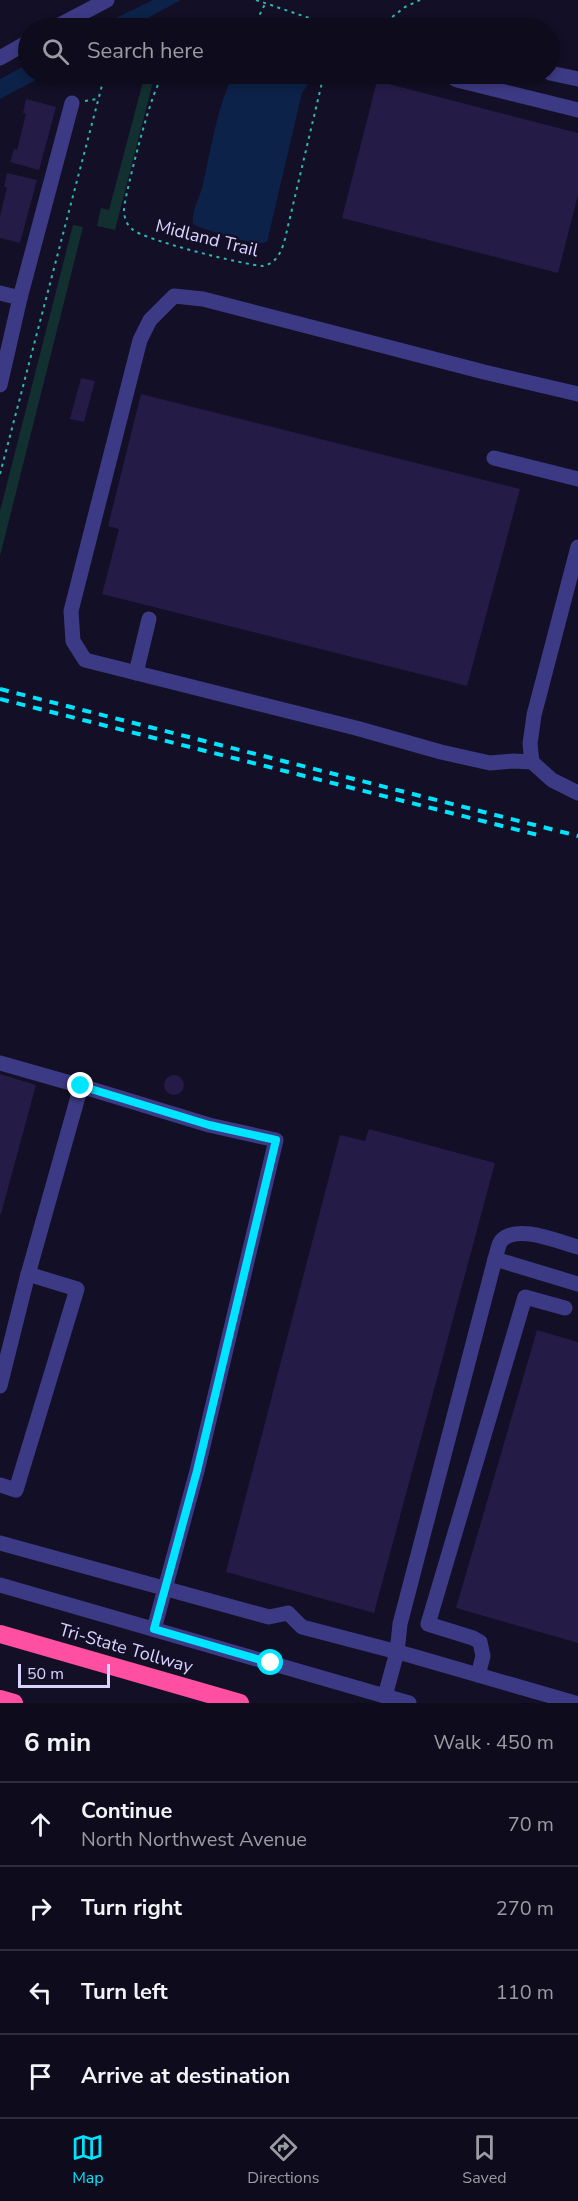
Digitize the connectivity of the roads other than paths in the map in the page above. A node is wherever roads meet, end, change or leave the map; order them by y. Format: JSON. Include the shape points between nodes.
{"nodes":[{"id":1,"x":107,"y":0,"type":"edge"},
{"id":2,"x":73,"y":18,"type":"edge"},
{"id":3,"x":18,"y":48,"type":"edge"},
{"id":4,"x":0,"y":58,"type":"edge"},
{"id":5,"x":560,"y":75,"type":"edge"},
{"id":6,"x":578,"y":79,"type":"edge"},
{"id":7,"x":473,"y":84,"type":"edge"},
{"id":8,"x":72,"y":103,"type":"dead end"},
{"id":9,"x":578,"y":110,"type":"edge"},
{"id":10,"x":0,"y":293,"type":"edge"},
{"id":11,"x":20,"y":298,"type":"junction"},
{"id":12,"x":0,"y":385,"type":"edge"},
{"id":13,"x":578,"y":394,"type":"edge"},
{"id":14,"x":494,"y":458,"type":"dead end"},
{"id":15,"x":578,"y":479,"type":"edge"},
{"id":16,"x":578,"y":547,"type":"edge"},
{"id":17,"x":149,"y":619,"type":"dead end"},
{"id":18,"x":136,"y":673,"type":"junction"},
{"id":19,"x":532,"y":762,"type":"junction"},
{"id":20,"x":578,"y":793,"type":"edge"},
{"id":21,"x":0,"y":1063,"type":"edge"},
{"id":22,"x":81,"y":1086,"type":"junction"},
{"id":23,"x":578,"y":1247,"type":"edge"},
{"id":24,"x":495,"y":1259,"type":"junction"},
{"id":25,"x":28,"y":1274,"type":"junction"},
{"id":26,"x":578,"y":1284,"type":"edge"},
{"id":27,"x":565,"y":1308,"type":"dead end"},
{"id":28,"x":0,"y":1386,"type":"edge"},
{"id":29,"x":0,"y":1485,"type":"edge"},
{"id":30,"x":0,"y":1543,"type":"edge"},
{"id":31,"x":0,"y":1585,"type":"edge"},
{"id":32,"x":165,"y":1589,"type":"junction"},
{"id":33,"x":154,"y":1629,"type":"junction"},
{"id":34,"x":0,"y":1634,"type":"edge"},
{"id":35,"x":398,"y":1652,"type":"junction"},
{"id":36,"x":477,"y":1675,"type":"junction"},
{"id":37,"x":385,"y":1696,"type":"junction"},
{"id":38,"x":0,"y":1699,"type":"edge"},
{"id":39,"x":14,"y":1703,"type":"edge"},
{"id":40,"x":240,"y":1703,"type":"edge"},
{"id":41,"x":409,"y":1703,"type":"edge"},
{"id":42,"x":575,"y":1703,"type":"edge"}],
"edges":[{"from":1,"to":2,"type":"street"},
{"from":3,"to":4,"type":"street"},
{"from":5,"to":6,"type":"street"},
{"from":7,"to":9,"type":"street"},
{"from":8,"to":11,"type":"street"},
{"from":10,"to":11,"type":"street"},
{"from":11,"to":12,"type":"street"},
{"from":13,"to":18,"type":"street","via":[[203,299],[174,296],[150,320],[140,340],[71,611],[73,641],[85,660]]},
{"from":14,"to":15,"type":"street"},
{"from":16,"to":19,"type":"street","via":[[534,716]]},
{"from":17,"to":18,"type":"street"},
{"from":18,"to":19,"type":"street","via":[[480,761]]},
{"from":19,"to":20,"type":"street","via":[[552,780]]},
{"from":21,"to":22,"type":"street"},
{"from":22,"to":25,"type":"street"},
{"from":22,"to":32,"type":"street","via":[[209,1125],[276,1140],[200,1460]]},
{"from":23,"to":24,"type":"street","via":[[528,1232],[501,1242]]},
{"from":24,"to":26,"type":"street"},
{"from":24,"to":35,"type":"street","via":[[403,1613]]},
{"from":25,"to":28,"type":"street"},
{"from":25,"to":29,"type":"street","via":[[77,1289],[16,1490]]},
{"from":27,"to":36,"type":"street","via":[[525,1297],[429,1624],[480,1642],[483,1656]]},
{"from":30,"to":32,"type":"street"},
{"from":31,"to":33,"type":"street"},
{"from":32,"to":33,"type":"street"},
{"from":32,"to":35,"type":"street","via":[[269,1617],[288,1613],[302,1627]]},
{"from":33,"to":37,"type":"street"},
{"from":34,"to":40,"type":"highway","name":"Tri-State Tollway"},
{"from":35,"to":36,"type":"street"},
{"from":35,"to":37,"type":"street"},
{"from":36,"to":42,"type":"street"},
{"from":37,"to":41,"type":"street"},
{"from":38,"to":39,"type":"highway"}]}
